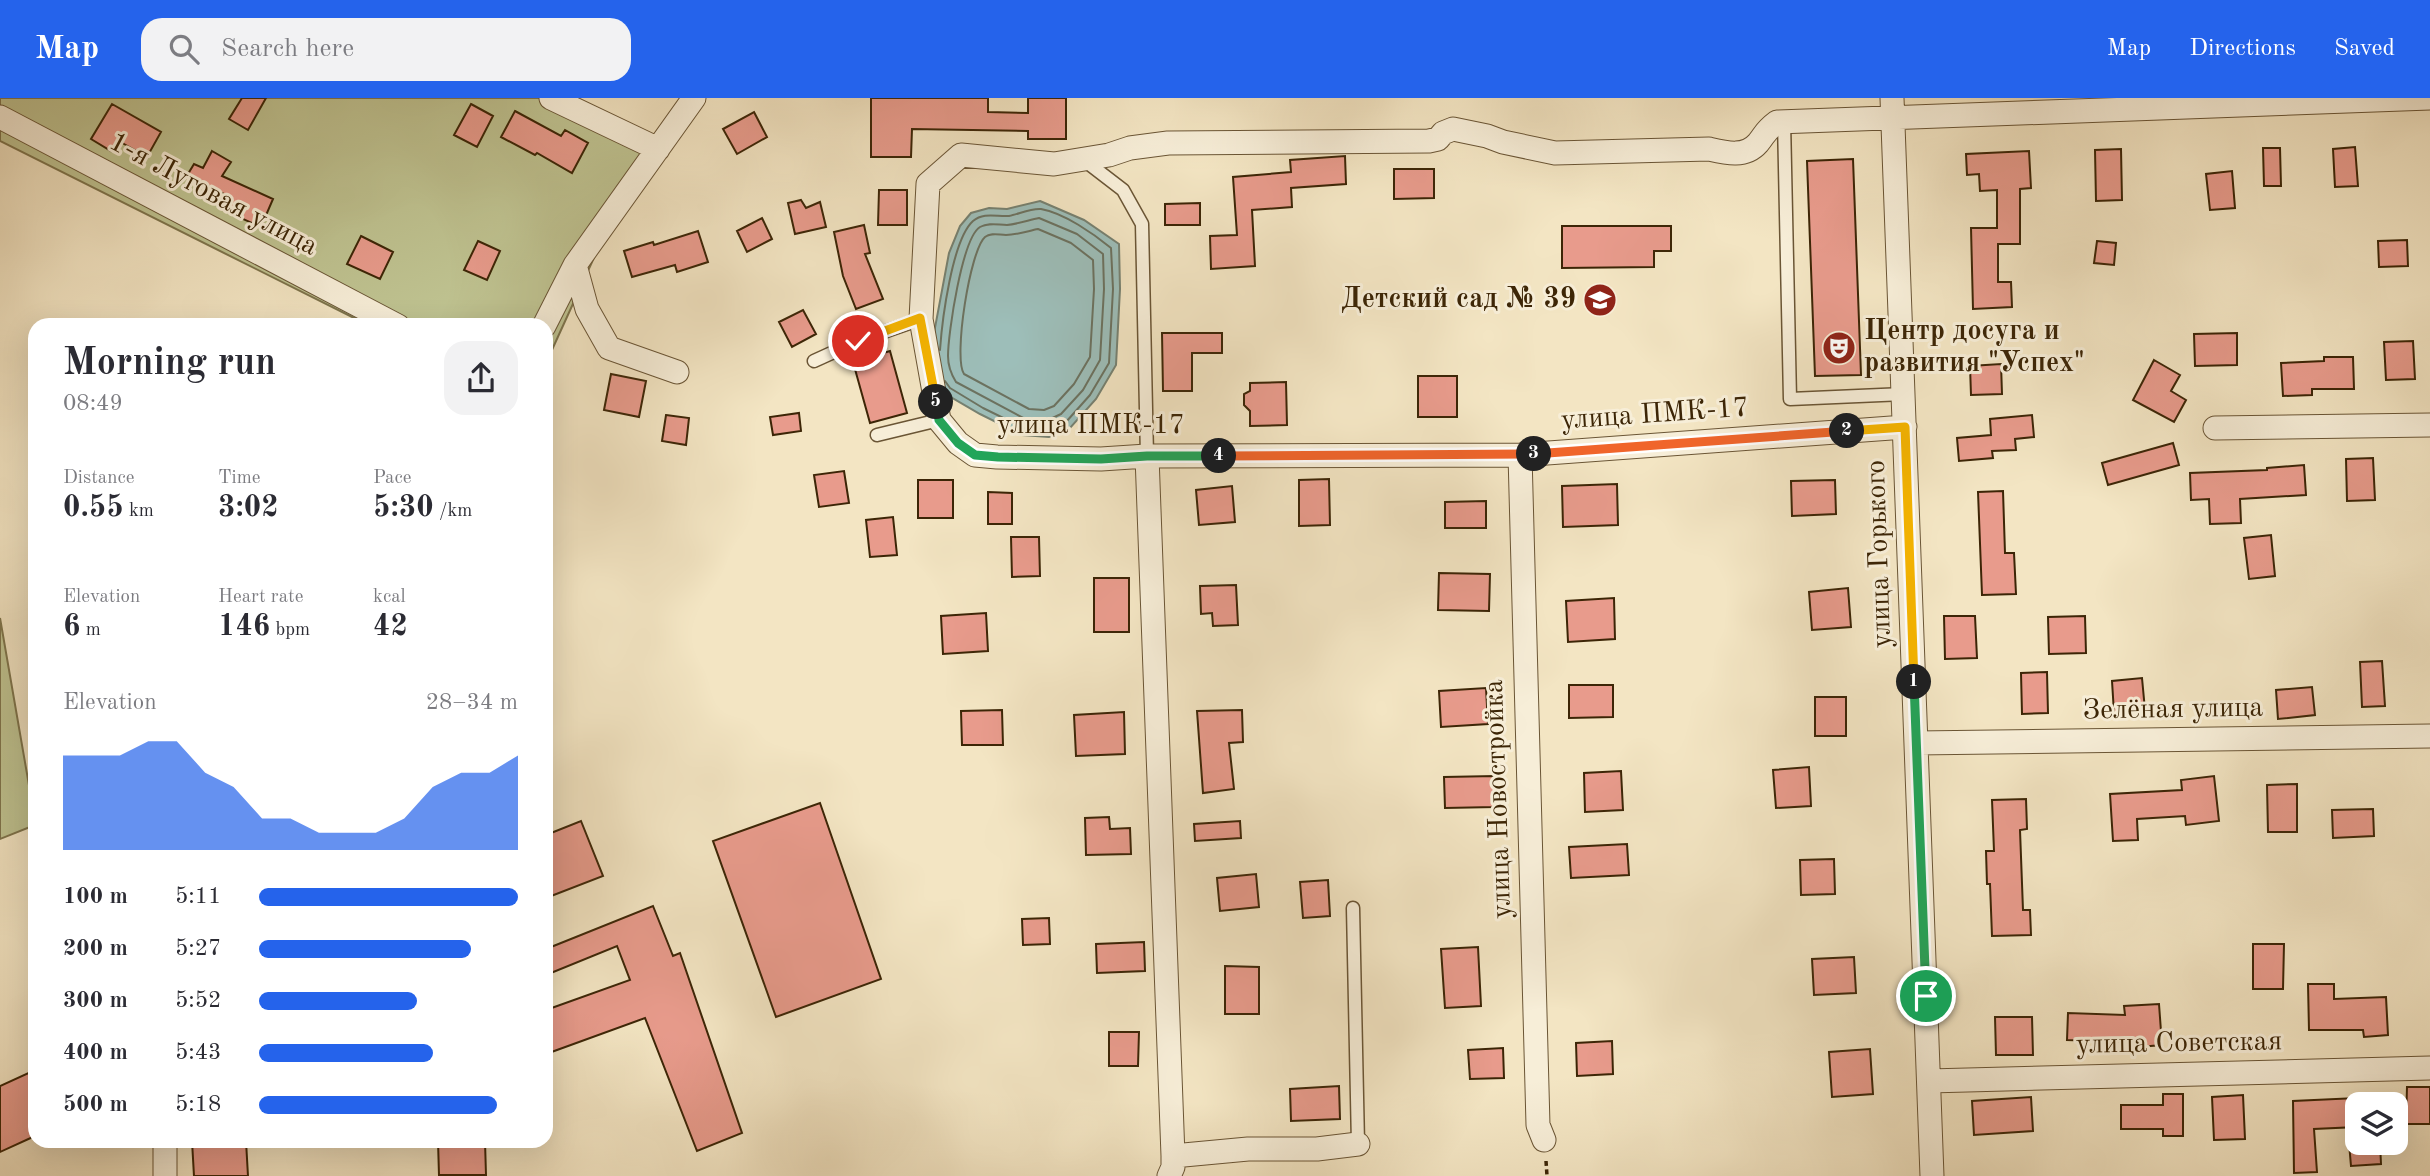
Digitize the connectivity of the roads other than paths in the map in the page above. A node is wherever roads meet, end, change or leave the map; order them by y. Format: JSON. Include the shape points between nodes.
{"nodes":[{"id":1,"x":551,"y":98,"type":"edge"},
{"id":2,"x":694,"y":98,"type":"edge"},
{"id":3,"x":2430,"y":98,"type":"edge"},
{"id":4,"x":1892,"y":108,"type":"edge"},
{"id":5,"x":0,"y":117,"type":"edge"},
{"id":6,"x":1784,"y":121,"type":"junction"},
{"id":7,"x":658,"y":149,"type":"junction"},
{"id":8,"x":1084,"y":160,"type":"junction"},
{"id":9,"x":575,"y":265,"type":"junction"},
{"id":10,"x":383,"y":318,"type":"edge"},
{"id":11,"x":548,"y":318,"type":"edge"},
{"id":12,"x":920,"y":318,"type":"junction"},
{"id":13,"x":814,"y":361,"type":"dead end"},
{"id":14,"x":677,"y":372,"type":"dead end"},
{"id":15,"x":1904,"y":394,"type":"junction"},
{"id":16,"x":939,"y":420,"type":"junction"},
{"id":17,"x":2430,"y":425,"type":"edge"},
{"id":18,"x":1905,"y":427,"type":"junction"},
{"id":19,"x":2215,"y":428,"type":"dead end"},
{"id":20,"x":877,"y":435,"type":"dead end"},
{"id":21,"x":1520,"y":455,"type":"junction"},
{"id":22,"x":1147,"y":456,"type":"junction"},
{"id":23,"x":2430,"y":736,"type":"edge"},
{"id":24,"x":1916,"y":743,"type":"junction"},
{"id":25,"x":1353,"y":908,"type":"dead end"},
{"id":26,"x":2430,"y":1068,"type":"edge"},
{"id":27,"x":1929,"y":1081,"type":"junction"},
{"id":28,"x":1544,"y":1140,"type":"dead end"},
{"id":29,"x":1358,"y":1144,"type":"joint"},
{"id":30,"x":165,"y":1148,"type":"edge"},
{"id":31,"x":1171,"y":1166,"type":"edge"},
{"id":32,"x":164,"y":1176,"type":"edge"},
{"id":33,"x":1932,"y":1176,"type":"edge"}],
"edges":[{"from":1,"to":7,"type":"street"},
{"from":2,"to":7,"type":"street"},
{"from":3,"to":4,"type":"street"},
{"from":4,"to":6,"type":"street"},
{"from":4,"to":15,"type":"street","name":"улица Горького"},
{"from":5,"to":10,"type":"street","name":"1-я Луговая улица"},
{"from":6,"to":8,"type":"street","via":[[1765,131],[1745,152],[1731,154],[1709,149],[1555,153],[1453,129],[1429,141],[1160,144]]},
{"from":6,"to":15,"type":"lane","via":[[1790,399]]},
{"from":7,"to":9,"type":"street"},
{"from":8,"to":12,"type":"street","via":[[1054,164],[961,155],[928,184]]},
{"from":8,"to":22,"type":"lane","via":[[1122,190],[1142,224]]},
{"from":9,"to":11,"type":"street"},
{"from":9,"to":14,"type":"street","via":[[587,309],[608,348]]},
{"from":12,"to":13,"type":"lane"},
{"from":12,"to":16,"type":"street"},
{"from":15,"to":18,"type":"street","name":"улица Горького"},
{"from":16,"to":20,"type":"lane"},
{"from":16,"to":22,"type":"street","name":"улица ПМК-17","via":[[975,455]]},
{"from":17,"to":19,"type":"street"},
{"from":18,"to":21,"type":"street","name":"улица ПМК-17"},
{"from":18,"to":24,"type":"street","name":"улица Горького"},
{"from":21,"to":22,"type":"street","name":"улица ПМК-17"},
{"from":21,"to":28,"type":"street","name":"улица Новостройка","via":[[1538,1125]]},
{"from":22,"to":31,"type":"street"},
{"from":23,"to":24,"type":"street","name":"Зелёная улица"},
{"from":24,"to":27,"type":"street","name":"улица Горького"},
{"from":25,"to":29,"type":"lane"},
{"from":26,"to":27,"type":"street","name":"улица Советская"},
{"from":27,"to":33,"type":"street","name":"улица Горького"},
{"from":29,"to":31,"type":"street","via":[[1248,1149]]},
{"from":30,"to":32,"type":"street"}]}
